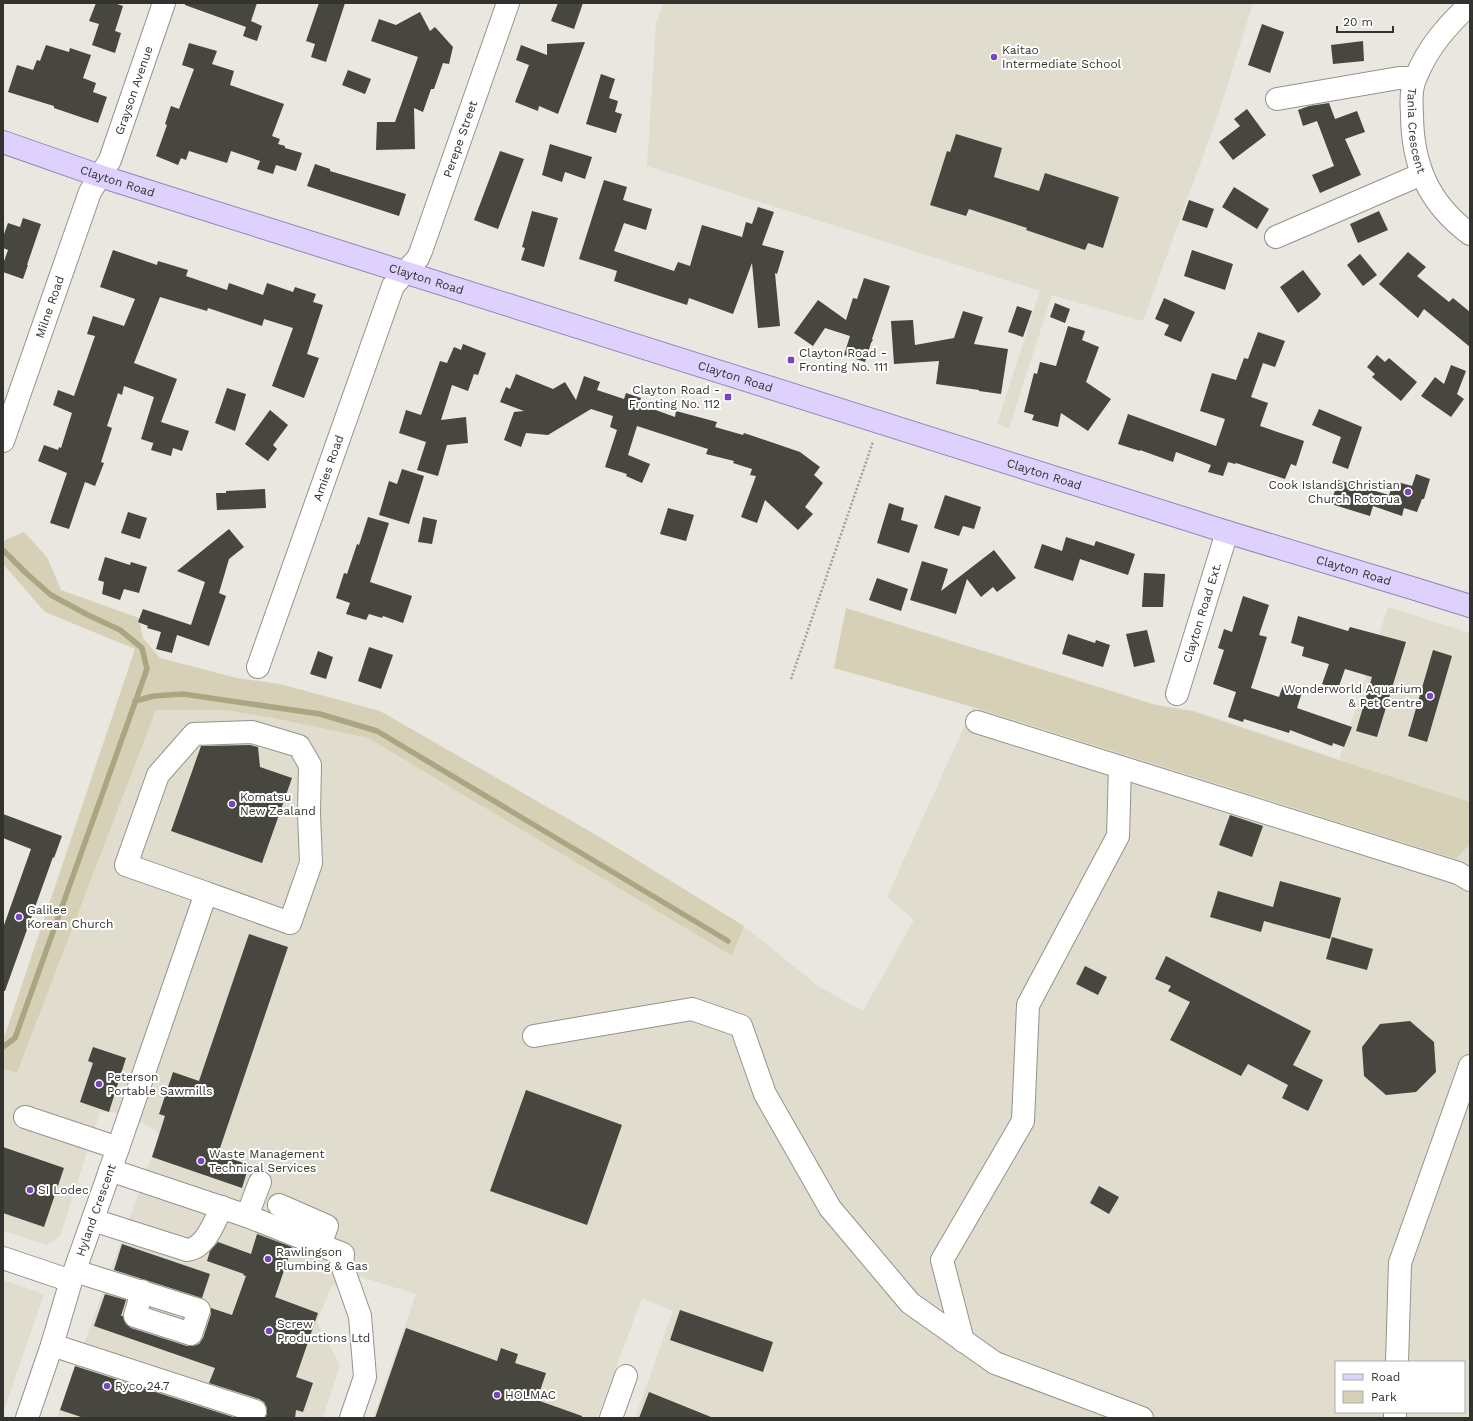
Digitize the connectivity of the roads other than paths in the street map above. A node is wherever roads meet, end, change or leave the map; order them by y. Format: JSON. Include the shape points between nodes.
{"nodes":[{"id":1,"x":164,"y":3,"type":"edge"},
{"id":2,"x":508,"y":3,"type":"edge"},
{"id":3,"x":1470,"y":4,"type":"edge"},
{"id":4,"x":1415,"y":78,"type":"junction"},
{"id":5,"x":1277,"y":99,"type":"dead end"},
{"id":6,"x":3,"y":142,"type":"edge"},
{"id":7,"x":1422,"y":174,"type":"junction"},
{"id":8,"x":100,"y":176,"type":"junction"},
{"id":9,"x":1470,"y":234,"type":"edge"},
{"id":10,"x":1276,"y":237,"type":"dead end"},
{"id":11,"x":406,"y":272,"type":"junction"},
{"id":12,"x":3,"y":440,"type":"edge"},
{"id":13,"x":1227,"y":532,"type":"junction"},
{"id":14,"x":1470,"y":606,"type":"edge"},
{"id":15,"x":258,"y":667,"type":"dead end"},
{"id":16,"x":1177,"y":694,"type":"dead end"},
{"id":17,"x":977,"y":722,"type":"dead end"},
{"id":18,"x":1120,"y":767,"type":"junction"},
{"id":19,"x":1470,"y":880,"type":"edge"},
{"id":20,"x":206,"y":893,"type":"junction"},
{"id":21,"x":534,"y":1036,"type":"dead end"},
{"id":22,"x":1470,"y":1066,"type":"edge"},
{"id":23,"x":25,"y":1117,"type":"dead end"},
{"id":24,"x":120,"y":1143,"type":"junction"},
{"id":25,"x":110,"y":1170,"type":"junction"},
{"id":26,"x":260,"y":1182,"type":"dead end"},
{"id":27,"x":279,"y":1205,"type":"dead end"},
{"id":28,"x":222,"y":1207,"type":"junction"},
{"id":29,"x":247,"y":1216,"type":"junction"},
{"id":30,"x":93,"y":1220,"type":"junction"},
{"id":31,"x":320,"y":1245,"type":"junction"},
{"id":32,"x":3,"y":1258,"type":"edge"},
{"id":33,"x":73,"y":1276,"type":"junction"},
{"id":34,"x":142,"y":1292,"type":"dead end"},
{"id":35,"x":963,"y":1341,"type":"junction"},
{"id":36,"x":52,"y":1345,"type":"junction"},
{"id":37,"x":1397,"y":1361,"type":"edge"},
{"id":38,"x":626,"y":1376,"type":"dead end"},
{"id":39,"x":255,"y":1411,"type":"dead end"},
{"id":40,"x":27,"y":1418,"type":"edge"},
{"id":41,"x":351,"y":1418,"type":"edge"},
{"id":42,"x":612,"y":1418,"type":"edge"},
{"id":43,"x":1142,"y":1418,"type":"edge"}],
"edges":[{"from":1,"to":8,"type":"street","name":"Grayson Avenue","via":[[110,160]]},
{"from":2,"to":11,"type":"street","name":"Perepe Street","via":[[421,252]]},
{"from":3,"to":4,"type":"street","name":"Tania Crescent","via":[[1450,23],[1431,47]]},
{"from":4,"to":5,"type":"street","via":[[1399,78]]},
{"from":4,"to":7,"type":"street","name":"Tania Crescent","via":[[1411,101],[1412,134]]},
{"from":6,"to":8,"type":"main road","name":"Clayton Road"},
{"from":7,"to":9,"type":"street","name":"Tania Crescent","via":[[1433,196],[1454,222]]},
{"from":7,"to":10,"type":"street"},
{"from":8,"to":11,"type":"main road","name":"Clayton Road"},
{"from":8,"to":12,"type":"street","name":"Milne Road","via":[[90,192]]},
{"from":11,"to":13,"type":"main road","name":"Clayton Road"},
{"from":11,"to":15,"type":"street","name":"Amies Road","via":[[393,286]]},
{"from":13,"to":14,"type":"main road","name":"Clayton Road"},
{"from":13,"to":16,"type":"street","name":"Clayton Road Ext."},
{"from":17,"to":18,"type":"street"},
{"from":18,"to":19,"type":"street","via":[[1458,873]]},
{"from":18,"to":35,"type":"street","via":[[1118,836],[1028,1005],[1023,1121],[942,1260]]},
{"from":20,"to":20,"type":"street","via":[[126,865],[158,775],[194,734],[252,732],[299,746],[310,765],[311,863],[290,923]]},
{"from":20,"to":24,"type":"street","name":"Hyland Crescent"},
{"from":21,"to":35,"type":"street","via":[[692,1009],[742,1026],[765,1094],[830,1208],[910,1303]]},
{"from":22,"to":37,"type":"street","via":[[1400,1263]]},
{"from":23,"to":24,"type":"street"},
{"from":24,"to":25,"type":"street","name":"Hyland Crescent"},
{"from":25,"to":28,"type":"street"},
{"from":25,"to":30,"type":"street","name":"Hyland Crescent"},
{"from":26,"to":29,"type":"street"},
{"from":27,"to":31,"type":"street","via":[[327,1226]]},
{"from":28,"to":29,"type":"street"},
{"from":28,"to":30,"type":"street","via":[[205,1240],[195,1249],[187,1250]]},
{"from":29,"to":31,"type":"street"},
{"from":30,"to":33,"type":"street","name":"Hyland Crescent"},
{"from":31,"to":41,"type":"street","via":[[343,1254],[342,1265],[360,1316],[365,1377]]},
{"from":32,"to":33,"type":"street"},
{"from":33,"to":34,"type":"street"},
{"from":33,"to":36,"type":"street","name":"Hyland Crescent"},
{"from":35,"to":43,"type":"street","via":[[994,1363]]},
{"from":36,"to":39,"type":"street"},
{"from":36,"to":40,"type":"street","name":"Hyland Crescent"},
{"from":38,"to":42,"type":"street"}]}
